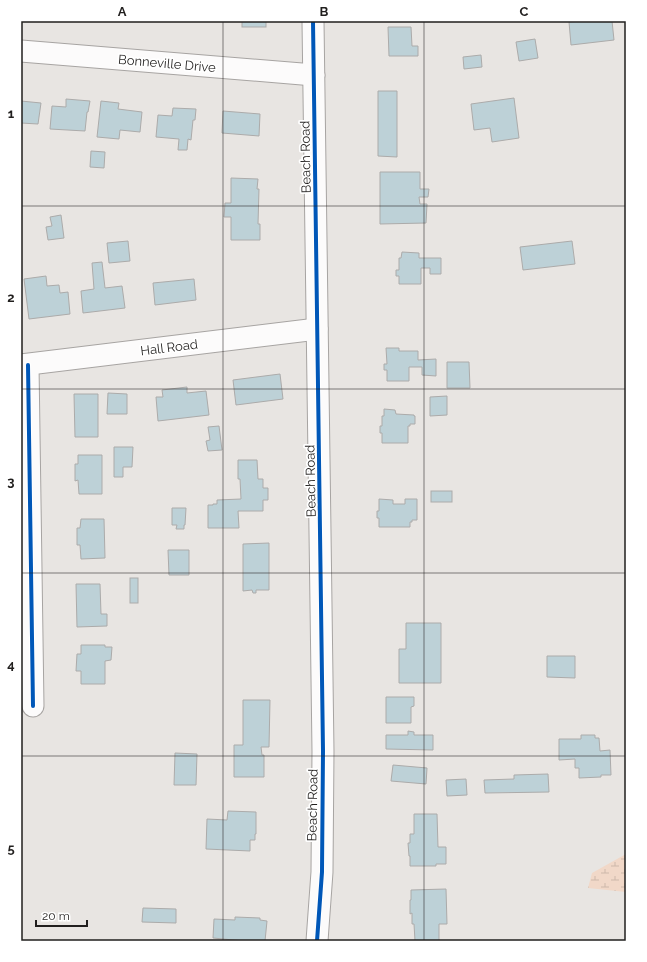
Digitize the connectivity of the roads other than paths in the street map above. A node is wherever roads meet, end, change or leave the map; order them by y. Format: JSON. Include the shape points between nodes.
{"nodes":[{"id":1,"x":313,"y":21,"type":"edge"},
{"id":2,"x":21,"y":51,"type":"edge"},
{"id":3,"x":314,"y":75,"type":"junction"},
{"id":4,"x":317,"y":329,"type":"junction"},
{"id":5,"x":25,"y":365,"type":"edge"},
{"id":6,"x":33,"y":706,"type":"dead end"},
{"id":7,"x":317,"y":941,"type":"edge"}],
"edges":[{"from":1,"to":3,"type":"street","name":"Beach Road"},
{"from":2,"to":3,"type":"street","name":"Bonneville Drive"},
{"from":3,"to":4,"type":"street","name":"Beach Road"},
{"from":4,"to":5,"type":"street","name":"Hall Road"},
{"from":4,"to":7,"type":"street","name":"Beach Road","via":[[323,751],[322,872]]},
{"from":5,"to":6,"type":"street"}]}
